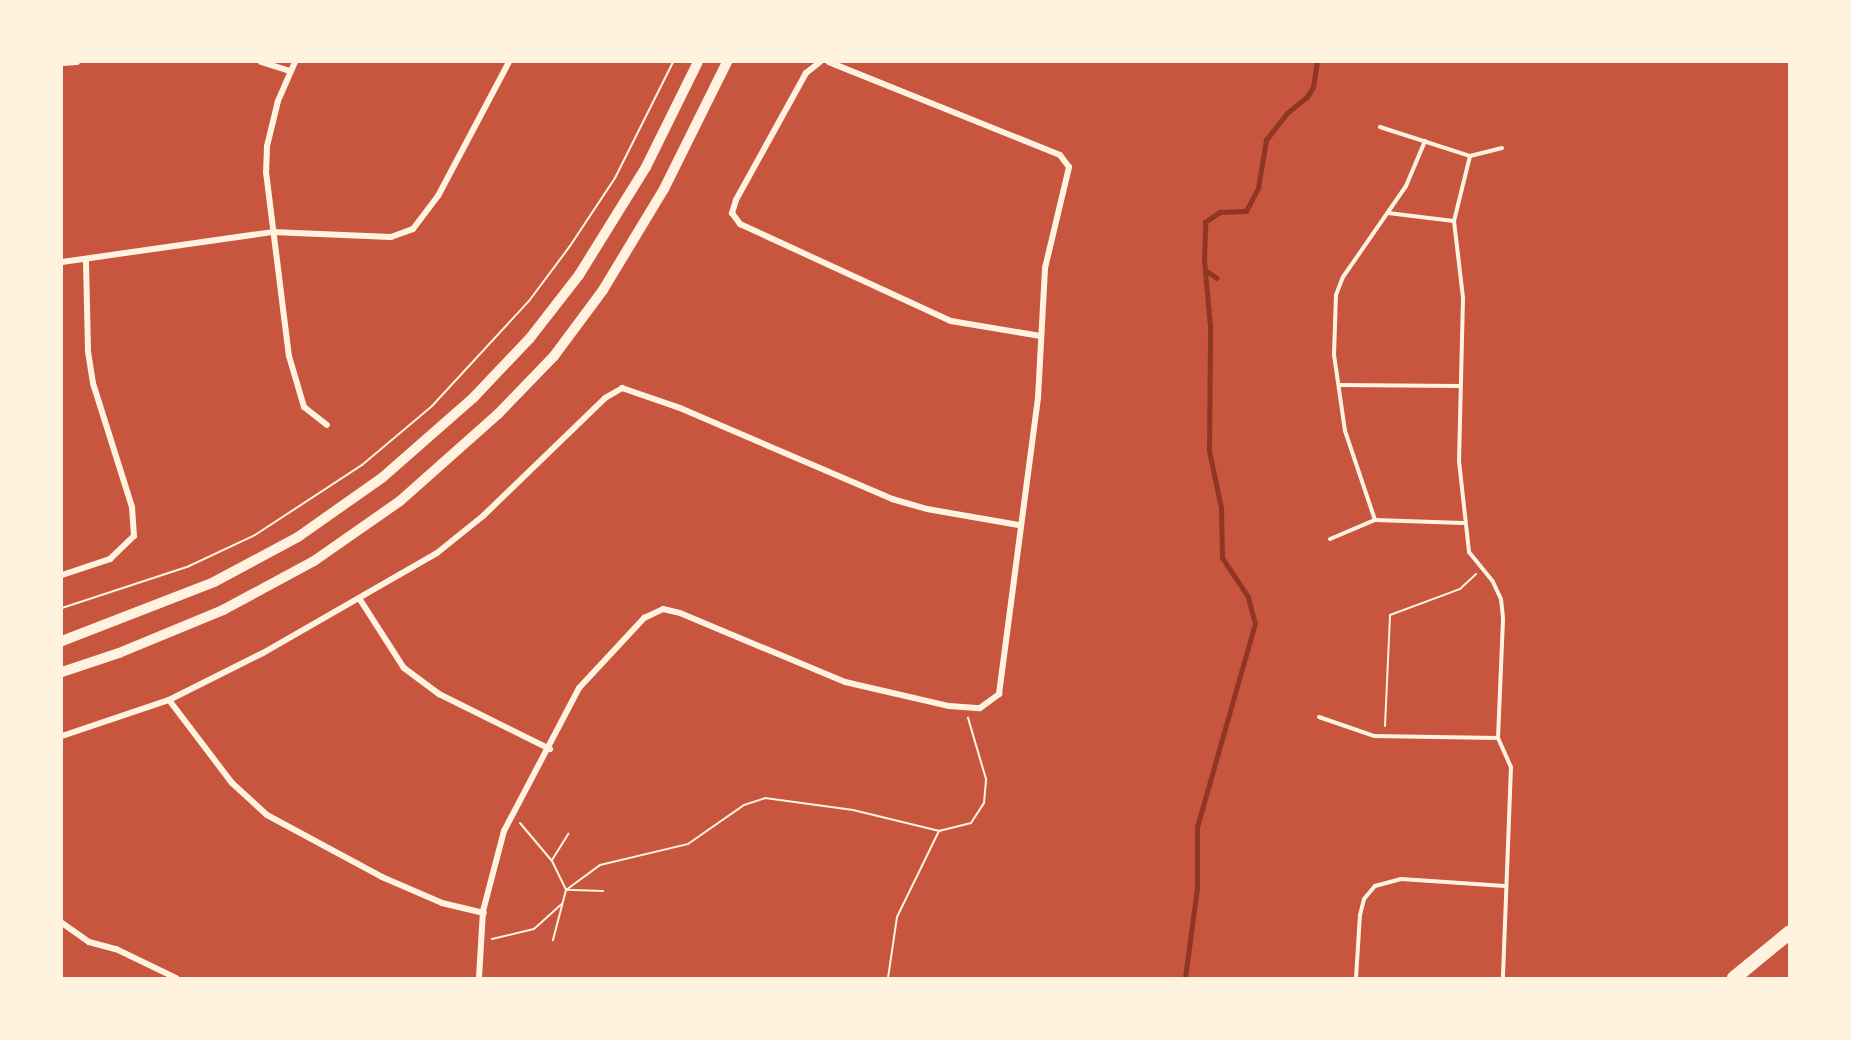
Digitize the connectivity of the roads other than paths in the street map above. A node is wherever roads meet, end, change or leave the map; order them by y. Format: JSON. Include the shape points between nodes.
{"nodes":[{"id":1,"x":77,"y":62,"type":"edge"},
{"id":2,"x":261,"y":62,"type":"edge"},
{"id":3,"x":295,"y":62,"type":"edge"},
{"id":4,"x":509,"y":62,"type":"edge"},
{"id":5,"x":698,"y":62,"type":"edge"},
{"id":6,"x":727,"y":62,"type":"edge"},
{"id":7,"x":820,"y":62,"type":"edge"},
{"id":8,"x":829,"y":62,"type":"edge"},
{"id":9,"x":62,"y":63,"type":"edge"},
{"id":10,"x":290,"y":71,"type":"junction"},
{"id":11,"x":1380,"y":127,"type":"dead end"},
{"id":12,"x":1425,"y":141,"type":"junction"},
{"id":13,"x":1502,"y":148,"type":"dead end"},
{"id":14,"x":1470,"y":156,"type":"junction"},
{"id":15,"x":1388,"y":213,"type":"junction"},
{"id":16,"x":1454,"y":220,"type":"junction"},
{"id":17,"x":272,"y":232,"type":"junction"},
{"id":18,"x":86,"y":260,"type":"junction"},
{"id":19,"x":62,"y":262,"type":"edge"},
{"id":20,"x":1041,"y":336,"type":"junction"},
{"id":21,"x":1339,"y":385,"type":"junction"},
{"id":22,"x":1459,"y":386,"type":"junction"},
{"id":23,"x":327,"y":425,"type":"dead end"},
{"id":24,"x":1375,"y":520,"type":"junction"},
{"id":25,"x":1463,"y":523,"type":"junction"},
{"id":26,"x":1019,"y":525,"type":"junction"},
{"id":27,"x":1330,"y":539,"type":"dead end"},
{"id":28,"x":62,"y":575,"type":"edge"},
{"id":29,"x":359,"y":598,"type":"junction"},
{"id":30,"x":62,"y":641,"type":"edge"},
{"id":31,"x":62,"y":672,"type":"edge"},
{"id":32,"x":169,"y":700,"type":"junction"},
{"id":33,"x":1319,"y":717,"type":"dead end"},
{"id":34,"x":62,"y":736,"type":"edge"},
{"id":35,"x":1498,"y":738,"type":"junction"},
{"id":36,"x":550,"y":749,"type":"junction"},
{"id":37,"x":1505,"y":886,"type":"junction"},
{"id":38,"x":484,"y":913,"type":"junction"},
{"id":39,"x":62,"y":923,"type":"edge"},
{"id":40,"x":1790,"y":932,"type":"edge"},
{"id":41,"x":176,"y":978,"type":"edge"},
{"id":42,"x":479,"y":978,"type":"edge"},
{"id":43,"x":1356,"y":978,"type":"edge"},
{"id":44,"x":1503,"y":978,"type":"edge"},
{"id":45,"x":1734,"y":978,"type":"edge"}],
"edges":[{"from":1,"to":9,"type":"street"},
{"from":2,"to":10,"type":"street"},
{"from":3,"to":10,"type":"street"},
{"from":4,"to":17,"type":"street","via":[[438,196],[413,229],[391,237]]},
{"from":5,"to":30,"type":"main road","via":[[646,167],[579,275],[530,338],[474,397],[383,477],[298,537],[214,582]]},
{"from":6,"to":31,"type":"main road","via":[[664,189],[603,290],[554,356],[498,414],[400,501],[314,561],[223,610]]},
{"from":7,"to":20,"type":"street","via":[[806,73],[736,200],[732,213],[740,224],[951,321]]},
{"from":8,"to":20,"type":"street","via":[[1060,155],[1069,167],[1050,238]]},
{"from":10,"to":17,"type":"street","via":[[267,146]]},
{"from":11,"to":12,"type":"lane"},
{"from":12,"to":14,"type":"lane"},
{"from":12,"to":15,"type":"lane","via":[[1406,186]]},
{"from":13,"to":14,"type":"lane"},
{"from":14,"to":16,"type":"lane"},
{"from":15,"to":16,"type":"lane"},
{"from":15,"to":21,"type":"lane","via":[[1343,277],[1336,295],[1334,355]]},
{"from":16,"to":22,"type":"lane","via":[[1463,298]]},
{"from":17,"to":18,"type":"street"},
{"from":17,"to":23,"type":"street","via":[[289,356],[304,407]]},
{"from":18,"to":19,"type":"street"},
{"from":18,"to":28,"type":"street","via":[[88,350],[93,382],[132,507],[134,536],[110,559]]},
{"from":20,"to":26,"type":"street","via":[[1038,398]]},
{"from":21,"to":22,"type":"lane"},
{"from":21,"to":24,"type":"lane","via":[[1345,431]]},
{"from":22,"to":25,"type":"lane"},
{"from":24,"to":25,"type":"lane"},
{"from":24,"to":27,"type":"lane"},
{"from":25,"to":35,"type":"lane","via":[[1469,552],[1497,591],[1503,619]]},
{"from":26,"to":29,"type":"street","via":[[892,499],[680,408],[622,388],[605,398],[474,524],[437,553]]},
{"from":26,"to":36,"type":"street","via":[[999,694],[980,708],[965,710],[845,682],[663,609],[644,618],[596,666],[579,688]]},
{"from":29,"to":32,"type":"street"},
{"from":29,"to":36,"type":"street","via":[[404,668],[439,694]]},
{"from":32,"to":34,"type":"street"},
{"from":32,"to":38,"type":"street","via":[[232,783],[267,815],[382,877],[442,903]]},
{"from":33,"to":35,"type":"lane","via":[[1360,733],[1385,736]]},
{"from":35,"to":37,"type":"lane","via":[[1511,767]]},
{"from":36,"to":38,"type":"street","via":[[512,814],[492,865]]},
{"from":37,"to":43,"type":"lane","via":[[1401,879],[1375,886],[1364,899],[1360,915]]},
{"from":37,"to":44,"type":"lane"},
{"from":38,"to":42,"type":"street"},
{"from":39,"to":41,"type":"street","via":[[89,942],[116,949]]},
{"from":40,"to":45,"type":"highway"}]}
